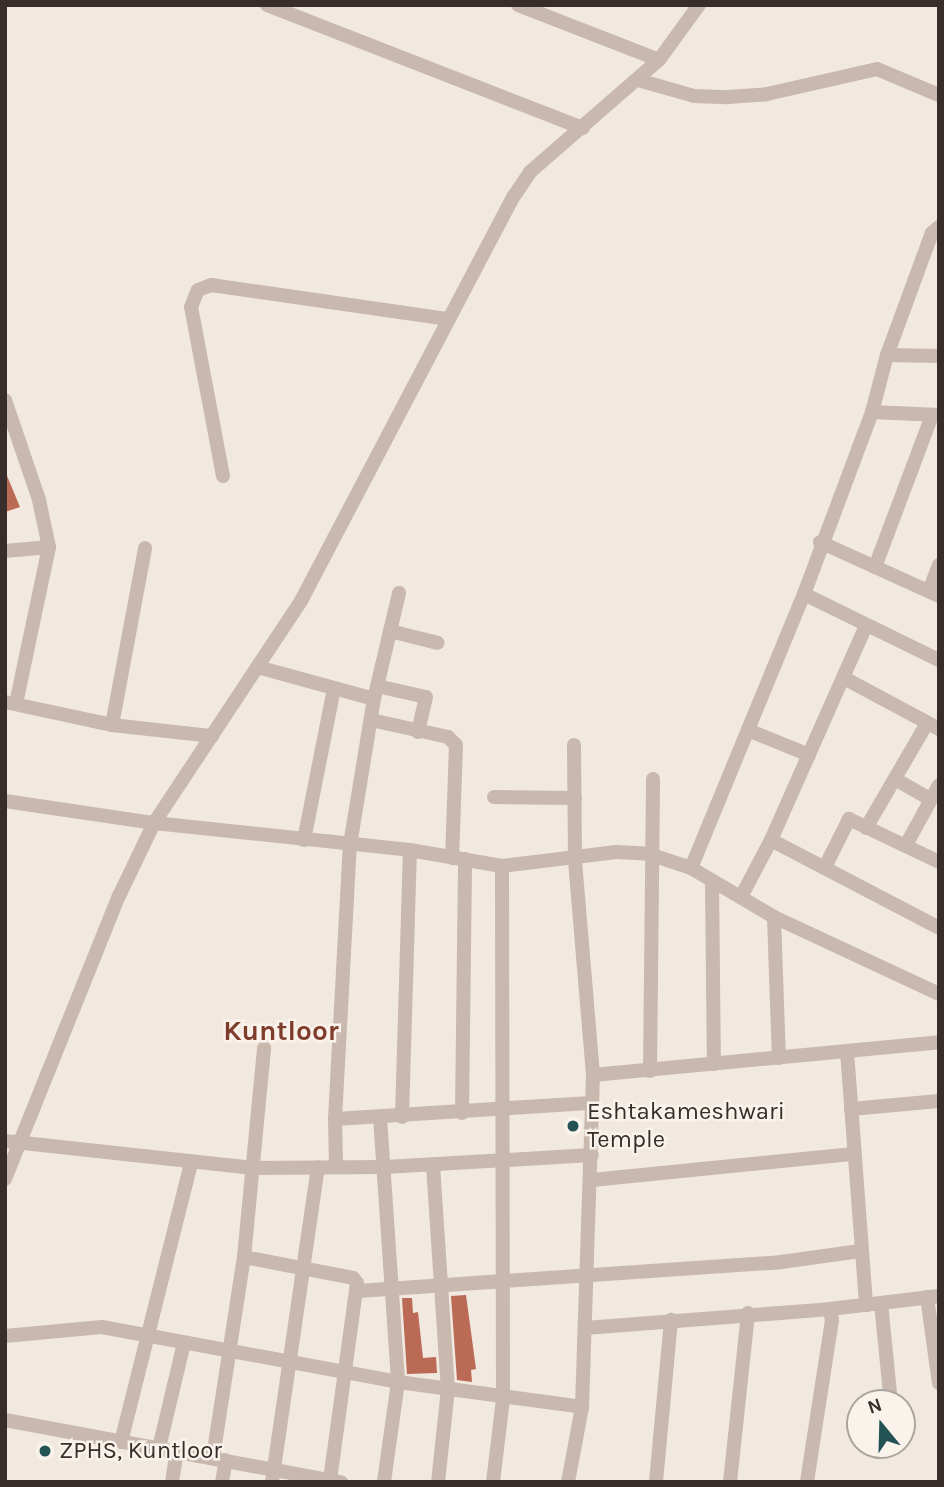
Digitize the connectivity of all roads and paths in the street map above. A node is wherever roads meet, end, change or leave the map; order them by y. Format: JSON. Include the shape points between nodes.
{"nodes":[{"id":1,"x":267,"y":5,"type":"edge"},
{"id":2,"x":518,"y":5,"type":"edge"},
{"id":3,"x":699,"y":5,"type":"edge"},
{"id":4,"x":659,"y":60,"type":"junction"},
{"id":5,"x":638,"y":80,"type":"junction"},
{"id":6,"x":939,"y":95,"type":"edge"},
{"id":7,"x":583,"y":128,"type":"junction"},
{"id":8,"x":939,"y":227,"type":"edge"},
{"id":9,"x":447,"y":318,"type":"junction"},
{"id":10,"x":887,"y":355,"type":"junction"},
{"id":11,"x":939,"y":356,"type":"edge"},
{"id":12,"x":5,"y":400,"type":"edge"},
{"id":13,"x":872,"y":412,"type":"junction"},
{"id":14,"x":935,"y":415,"type":"edge"},
{"id":15,"x":223,"y":476,"type":"dead end"},
{"id":16,"x":820,"y":541,"type":"junction"},
{"id":17,"x":48,"y":547,"type":"junction"},
{"id":18,"x":145,"y":548,"type":"dead end"},
{"id":19,"x":5,"y":551,"type":"edge"},
{"id":20,"x":939,"y":565,"type":"edge"},
{"id":21,"x":875,"y":567,"type":"junction"},
{"id":22,"x":399,"y":593,"type":"dead end"},
{"id":23,"x":804,"y":594,"type":"junction"},
{"id":24,"x":934,"y":594,"type":"edge"},
{"id":25,"x":866,"y":626,"type":"junction"},
{"id":26,"x":390,"y":631,"type":"junction"},
{"id":27,"x":438,"y":643,"type":"dead end"},
{"id":28,"x":939,"y":660,"type":"edge"},
{"id":29,"x":261,"y":668,"type":"junction"},
{"id":30,"x":844,"y":678,"type":"junction"},
{"id":31,"x":334,"y":688,"type":"junction"},
{"id":32,"x":376,"y":693,"type":"junction"},
{"id":33,"x":11,"y":703,"type":"edge"},
{"id":34,"x":371,"y":720,"type":"junction"},
{"id":35,"x":112,"y":724,"type":"junction"},
{"id":36,"x":933,"y":726,"type":"edge"},
{"id":37,"x":748,"y":730,"type":"junction"},
{"id":38,"x":418,"y":732,"type":"junction"},
{"id":39,"x":212,"y":736,"type":"junction"},
{"id":40,"x":574,"y":745,"type":"dead end"},
{"id":41,"x":809,"y":755,"type":"junction"},
{"id":42,"x":653,"y":779,"type":"dead end"},
{"id":43,"x":895,"y":779,"type":"junction"},
{"id":44,"x":939,"y":785,"type":"edge"},
{"id":45,"x":494,"y":797,"type":"dead end"},
{"id":46,"x":575,"y":798,"type":"junction"},
{"id":47,"x":930,"y":799,"type":"junction"},
{"id":48,"x":5,"y":801,"type":"edge"},
{"id":49,"x":155,"y":823,"type":"junction"},
{"id":50,"x":866,"y":828,"type":"junction"},
{"id":51,"x":304,"y":840,"type":"junction"},
{"id":52,"x":771,"y":840,"type":"junction"},
{"id":53,"x":350,"y":845,"type":"junction"},
{"id":54,"x":906,"y":845,"type":"junction"},
{"id":55,"x":411,"y":850,"type":"junction"},
{"id":56,"x":649,"y":854,"type":"junction"},
{"id":57,"x":459,"y":859,"type":"junction"},
{"id":58,"x":575,"y":860,"type":"junction"},
{"id":59,"x":939,"y":862,"type":"edge"},
{"id":60,"x":502,"y":866,"type":"junction"},
{"id":61,"x":825,"y":867,"type":"junction"},
{"id":62,"x":691,"y":868,"type":"junction"},
{"id":63,"x":712,"y":881,"type":"junction"},
{"id":64,"x":742,"y":894,"type":"junction"},
{"id":65,"x":774,"y":917,"type":"junction"},
{"id":66,"x":938,"y":926,"type":"edge"},
{"id":67,"x":939,"y":994,"type":"edge"},
{"id":68,"x":939,"y":1042,"type":"edge"},
{"id":69,"x":264,"y":1048,"type":"dead end"},
{"id":70,"x":847,"y":1051,"type":"junction"},
{"id":71,"x":779,"y":1058,"type":"junction"},
{"id":72,"x":714,"y":1064,"type":"junction"},
{"id":73,"x":650,"y":1071,"type":"junction"},
{"id":74,"x":593,"y":1075,"type":"junction"},
{"id":75,"x":939,"y":1101,"type":"edge"},
{"id":76,"x":592,"y":1103,"type":"junction"},
{"id":77,"x":501,"y":1109,"type":"junction"},
{"id":78,"x":850,"y":1109,"type":"junction"},
{"id":79,"x":462,"y":1113,"type":"junction"},
{"id":80,"x":380,"y":1117,"type":"junction"},
{"id":81,"x":402,"y":1117,"type":"junction"},
{"id":82,"x":335,"y":1119,"type":"junction"},
{"id":83,"x":12,"y":1142,"type":"edge"},
{"id":84,"x":854,"y":1154,"type":"junction"},
{"id":85,"x":592,"y":1155,"type":"junction"},
{"id":86,"x":503,"y":1159,"type":"junction"},
{"id":87,"x":191,"y":1163,"type":"junction"},
{"id":88,"x":433,"y":1165,"type":"junction"},
{"id":89,"x":337,"y":1166,"type":"junction"},
{"id":90,"x":318,"y":1167,"type":"junction"},
{"id":91,"x":385,"y":1167,"type":"junction"},
{"id":92,"x":254,"y":1168,"type":"junction"},
{"id":93,"x":5,"y":1179,"type":"edge"},
{"id":94,"x":592,"y":1180,"type":"junction"},
{"id":95,"x":860,"y":1251,"type":"junction"},
{"id":96,"x":244,"y":1257,"type":"junction"},
{"id":97,"x":305,"y":1267,"type":"junction"},
{"id":98,"x":588,"y":1277,"type":"junction"},
{"id":99,"x":501,"y":1281,"type":"junction"},
{"id":100,"x":442,"y":1286,"type":"junction"},
{"id":101,"x":392,"y":1289,"type":"junction"},
{"id":102,"x":358,"y":1291,"type":"junction"},
{"id":103,"x":933,"y":1297,"type":"edge"},
{"id":104,"x":873,"y":1304,"type":"junction"},
{"id":105,"x":830,"y":1309,"type":"junction"},
{"id":106,"x":748,"y":1313,"type":"junction"},
{"id":107,"x":671,"y":1320,"type":"junction"},
{"id":108,"x":585,"y":1328,"type":"junction"},
{"id":109,"x":5,"y":1336,"type":"edge"},
{"id":110,"x":147,"y":1336,"type":"junction"},
{"id":111,"x":184,"y":1343,"type":"junction"},
{"id":112,"x":231,"y":1353,"type":"junction"},
{"id":113,"x":290,"y":1363,"type":"junction"},
{"id":114,"x":347,"y":1373,"type":"junction"},
{"id":115,"x":398,"y":1382,"type":"junction"},
{"id":116,"x":939,"y":1383,"type":"edge"},
{"id":117,"x":448,"y":1389,"type":"junction"},
{"id":118,"x":888,"y":1389,"type":"edge"},
{"id":119,"x":503,"y":1399,"type":"junction"},
{"id":120,"x":582,"y":1408,"type":"junction"},
{"id":121,"x":5,"y":1420,"type":"edge"},
{"id":122,"x":121,"y":1442,"type":"junction"},
{"id":123,"x":159,"y":1448,"type":"junction"},
{"id":124,"x":177,"y":1451,"type":"junction"},
{"id":125,"x":220,"y":1459,"type":"junction"},
{"id":126,"x":274,"y":1475,"type":"edge"},
{"id":127,"x":335,"y":1480,"type":"edge"},
{"id":128,"x":172,"y":1482,"type":"edge"},
{"id":129,"x":222,"y":1482,"type":"edge"},
{"id":130,"x":384,"y":1482,"type":"edge"},
{"id":131,"x":438,"y":1482,"type":"edge"},
{"id":132,"x":493,"y":1482,"type":"edge"},
{"id":133,"x":568,"y":1482,"type":"edge"},
{"id":134,"x":656,"y":1482,"type":"edge"},
{"id":135,"x":730,"y":1482,"type":"edge"},
{"id":136,"x":807,"y":1482,"type":"edge"}],
"edges":[{"from":1,"to":7,"type":"street"},
{"from":2,"to":4,"type":"street"},
{"from":3,"to":4,"type":"street"},
{"from":4,"to":5,"type":"street"},
{"from":5,"to":6,"type":"street","via":[[694,96],[728,97],[767,94],[877,68]]},
{"from":5,"to":7,"type":"street"},
{"from":7,"to":9,"type":"street","via":[[530,172]]},
{"from":8,"to":10,"type":"street","via":[[932,233]]},
{"from":9,"to":15,"type":"street","via":[[211,285],[198,289],[191,307]]},
{"from":9,"to":29,"type":"street"},
{"from":10,"to":11,"type":"street"},
{"from":10,"to":13,"type":"street"},
{"from":12,"to":17,"type":"street","via":[[39,500]]},
{"from":13,"to":14,"type":"street"},
{"from":13,"to":16,"type":"street"},
{"from":14,"to":21,"type":"street"},
{"from":16,"to":21,"type":"street"},
{"from":16,"to":23,"type":"street"},
{"from":17,"to":19,"type":"street"},
{"from":17,"to":33,"type":"street"},
{"from":18,"to":35,"type":"street"},
{"from":20,"to":24,"type":"street"},
{"from":21,"to":24,"type":"street"},
{"from":22,"to":26,"type":"street"},
{"from":23,"to":25,"type":"street"},
{"from":23,"to":37,"type":"street"},
{"from":25,"to":28,"type":"street"},
{"from":25,"to":30,"type":"street"},
{"from":26,"to":27,"type":"street"},
{"from":26,"to":32,"type":"street"},
{"from":29,"to":31,"type":"street"},
{"from":29,"to":39,"type":"street"},
{"from":30,"to":36,"type":"street"},
{"from":30,"to":41,"type":"street"},
{"from":31,"to":32,"type":"street"},
{"from":31,"to":51,"type":"street"},
{"from":32,"to":34,"type":"street"},
{"from":32,"to":38,"type":"street","via":[[426,697]]},
{"from":33,"to":35,"type":"street"},
{"from":34,"to":38,"type":"street"},
{"from":34,"to":53,"type":"street"},
{"from":35,"to":39,"type":"street"},
{"from":36,"to":43,"type":"street"},
{"from":37,"to":41,"type":"street"},
{"from":37,"to":62,"type":"street"},
{"from":38,"to":57,"type":"street","via":[[448,737],[456,745]]},
{"from":39,"to":49,"type":"street"},
{"from":40,"to":46,"type":"street"},
{"from":41,"to":52,"type":"street"},
{"from":42,"to":56,"type":"street"},
{"from":43,"to":47,"type":"street"},
{"from":43,"to":50,"type":"street"},
{"from":44,"to":47,"type":"street"},
{"from":45,"to":46,"type":"street"},
{"from":46,"to":58,"type":"street"},
{"from":47,"to":54,"type":"street"},
{"from":48,"to":49,"type":"street"},
{"from":49,"to":51,"type":"street"},
{"from":49,"to":83,"type":"street"},
{"from":50,"to":54,"type":"street"},
{"from":50,"to":61,"type":"street","via":[[846,821]]},
{"from":51,"to":53,"type":"street"},
{"from":52,"to":61,"type":"street"},
{"from":52,"to":64,"type":"street"},
{"from":53,"to":55,"type":"street"},
{"from":53,"to":82,"type":"street"},
{"from":54,"to":59,"type":"street"},
{"from":55,"to":57,"type":"street"},
{"from":55,"to":81,"type":"street"},
{"from":56,"to":58,"type":"street","via":[[615,852]]},
{"from":56,"to":62,"type":"street"},
{"from":56,"to":73,"type":"street"},
{"from":57,"to":60,"type":"street"},
{"from":57,"to":79,"type":"street"},
{"from":58,"to":60,"type":"street"},
{"from":58,"to":74,"type":"street"},
{"from":60,"to":77,"type":"street"},
{"from":61,"to":66,"type":"street"},
{"from":62,"to":63,"type":"street"},
{"from":63,"to":64,"type":"street"},
{"from":63,"to":72,"type":"street"},
{"from":64,"to":65,"type":"street"},
{"from":65,"to":67,"type":"street"},
{"from":65,"to":71,"type":"street"},
{"from":68,"to":70,"type":"street"},
{"from":69,"to":92,"type":"street"},
{"from":70,"to":71,"type":"street"},
{"from":70,"to":78,"type":"street"},
{"from":71,"to":72,"type":"street"},
{"from":72,"to":73,"type":"street"},
{"from":73,"to":74,"type":"street"},
{"from":74,"to":76,"type":"street"},
{"from":75,"to":78,"type":"street"},
{"from":76,"to":77,"type":"street"},
{"from":76,"to":85,"type":"street"},
{"from":77,"to":79,"type":"street"},
{"from":77,"to":86,"type":"street"},
{"from":78,"to":84,"type":"street"},
{"from":79,"to":81,"type":"street"},
{"from":80,"to":81,"type":"street"},
{"from":80,"to":82,"type":"street"},
{"from":80,"to":91,"type":"street"},
{"from":82,"to":89,"type":"street"},
{"from":83,"to":87,"type":"street"},
{"from":83,"to":93,"type":"street"},
{"from":84,"to":94,"type":"street"},
{"from":84,"to":95,"type":"street"},
{"from":85,"to":86,"type":"street"},
{"from":85,"to":94,"type":"street"},
{"from":86,"to":88,"type":"street"},
{"from":86,"to":99,"type":"street"},
{"from":87,"to":92,"type":"street"},
{"from":87,"to":110,"type":"street"},
{"from":88,"to":91,"type":"street"},
{"from":88,"to":100,"type":"street"},
{"from":89,"to":90,"type":"street"},
{"from":89,"to":91,"type":"street"},
{"from":90,"to":92,"type":"street"},
{"from":90,"to":97,"type":"street"},
{"from":91,"to":101,"type":"street"},
{"from":92,"to":96,"type":"street"},
{"from":94,"to":98,"type":"street"},
{"from":95,"to":98,"type":"street"},
{"from":95,"to":104,"type":"street"},
{"from":96,"to":97,"type":"street"},
{"from":96,"to":112,"type":"street"},
{"from":97,"to":102,"type":"street","via":[[353,1278]]},
{"from":97,"to":113,"type":"street"},
{"from":98,"to":99,"type":"street"},
{"from":98,"to":108,"type":"street"},
{"from":99,"to":100,"type":"street"},
{"from":99,"to":119,"type":"street"},
{"from":100,"to":101,"type":"street"},
{"from":100,"to":117,"type":"street"},
{"from":101,"to":102,"type":"street"},
{"from":101,"to":115,"type":"street"},
{"from":102,"to":114,"type":"street"},
{"from":103,"to":104,"type":"street"},
{"from":103,"to":116,"type":"street"},
{"from":104,"to":105,"type":"street"},
{"from":104,"to":118,"type":"street"},
{"from":105,"to":106,"type":"street"},
{"from":105,"to":136,"type":"street"},
{"from":106,"to":107,"type":"street"},
{"from":106,"to":135,"type":"street"},
{"from":107,"to":108,"type":"street"},
{"from":107,"to":134,"type":"street"},
{"from":108,"to":120,"type":"street"},
{"from":109,"to":110,"type":"street","via":[[103,1327]]},
{"from":110,"to":111,"type":"street"},
{"from":110,"to":122,"type":"street"},
{"from":111,"to":112,"type":"street"},
{"from":111,"to":123,"type":"street"},
{"from":112,"to":113,"type":"street"},
{"from":112,"to":125,"type":"street"},
{"from":113,"to":114,"type":"street"},
{"from":113,"to":126,"type":"street"},
{"from":114,"to":115,"type":"street"},
{"from":114,"to":127,"type":"street"},
{"from":115,"to":117,"type":"street"},
{"from":115,"to":130,"type":"street"},
{"from":117,"to":119,"type":"street"},
{"from":117,"to":131,"type":"street"},
{"from":119,"to":120,"type":"street"},
{"from":119,"to":132,"type":"street"},
{"from":120,"to":133,"type":"street"},
{"from":121,"to":122,"type":"street"},
{"from":122,"to":123,"type":"street"},
{"from":123,"to":124,"type":"street"},
{"from":124,"to":125,"type":"street"},
{"from":124,"to":128,"type":"street"},
{"from":125,"to":126,"type":"street"},
{"from":125,"to":129,"type":"street"},
{"from":126,"to":127,"type":"street"}]}
